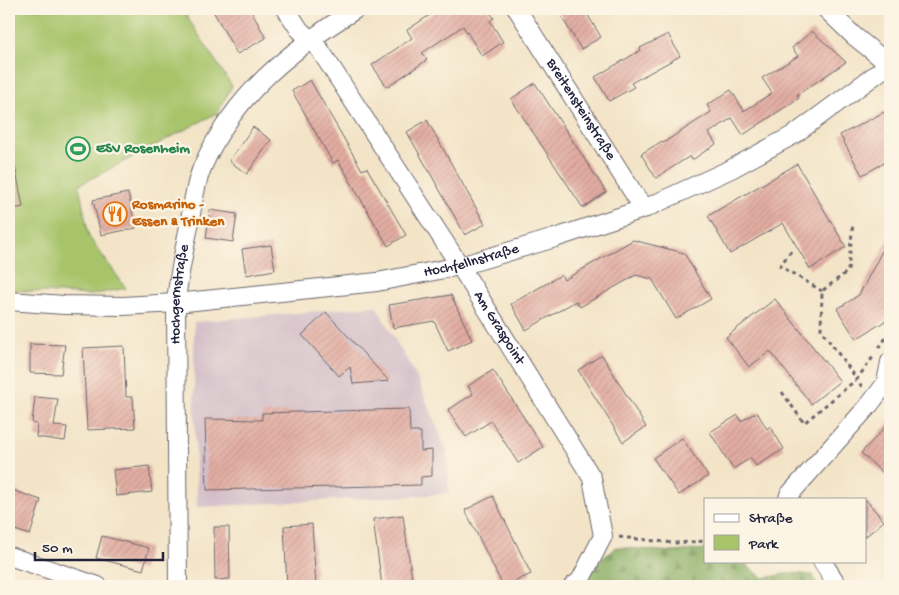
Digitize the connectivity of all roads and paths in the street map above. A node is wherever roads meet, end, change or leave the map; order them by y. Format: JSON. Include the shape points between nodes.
{"nodes":[{"id":1,"x":286,"y":9,"type":"edge"},
{"id":2,"x":356,"y":9,"type":"edge"},
{"id":3,"x":517,"y":9,"type":"edge"},
{"id":4,"x":826,"y":9,"type":"edge"},
{"id":5,"x":310,"y":40,"type":"junction"},
{"id":6,"x":890,"y":65,"type":"edge"},
{"id":7,"x":646,"y":208,"type":"junction"},
{"id":8,"x":853,"y":223,"type":"dead end"},
{"id":9,"x":791,"y":250,"type":"dead end"},
{"id":10,"x":460,"y":266,"type":"junction"},
{"id":11,"x":822,"y":292,"type":"junction"},
{"id":12,"x":9,"y":301,"type":"edge"},
{"id":13,"x":176,"y":303,"type":"junction"},
{"id":14,"x":890,"y":362,"type":"edge"},
{"id":15,"x":782,"y":392,"type":"dead end"},
{"id":16,"x":788,"y":498,"type":"edge"},
{"id":17,"x":603,"y":536,"type":"junction"},
{"id":18,"x":704,"y":541,"type":"edge"},
{"id":19,"x":9,"y":556,"type":"edge"},
{"id":20,"x":823,"y":562,"type":"edge"},
{"id":21,"x":98,"y":586,"type":"edge"},
{"id":22,"x":178,"y":586,"type":"edge"},
{"id":23,"x":573,"y":586,"type":"edge"},
{"id":24,"x":838,"y":586,"type":"edge"}],
"edges":[{"from":1,"to":5,"type":"street","name":"Am Graspoint"},
{"from":2,"to":5,"type":"street","name":"Hochgernstraße"},
{"from":3,"to":7,"type":"street","name":"Breitensteinstraße"},
{"from":4,"to":6,"type":"street"},
{"from":5,"to":10,"type":"street","name":"Am Graspoint","via":[[320,50]]},
{"from":5,"to":13,"type":"street","name":"Hochgernstraße","via":[[264,77],[242,101],[202,169]]},
{"from":6,"to":7,"type":"street","name":"Hochfellnstraße","via":[[795,134],[731,169]]},
{"from":7,"to":10,"type":"street","name":"Hochfellnstraße"},
{"from":8,"to":11,"type":"path","via":[[848,271]]},
{"from":9,"to":11,"type":"path","via":[[780,266]]},
{"from":10,"to":13,"type":"street","name":"Hochfellnstraße","via":[[377,282]]},
{"from":10,"to":17,"type":"street","name":"Am Graspoint","via":[[592,478]]},
{"from":11,"to":15,"type":"path","via":[[821,330],[857,379],[804,423]]},
{"from":12,"to":13,"type":"street","name":"Hochfellnstraße","via":[[122,306]]},
{"from":13,"to":22,"type":"street","name":"Hochgernstraße"},
{"from":14,"to":16,"type":"street","via":[[886,383],[881,390]]},
{"from":17,"to":18,"type":"path","via":[[674,543]]},
{"from":17,"to":23,"type":"street","via":[[580,581]]},
{"from":19,"to":21,"type":"street"},
{"from":20,"to":24,"type":"street"}]}
